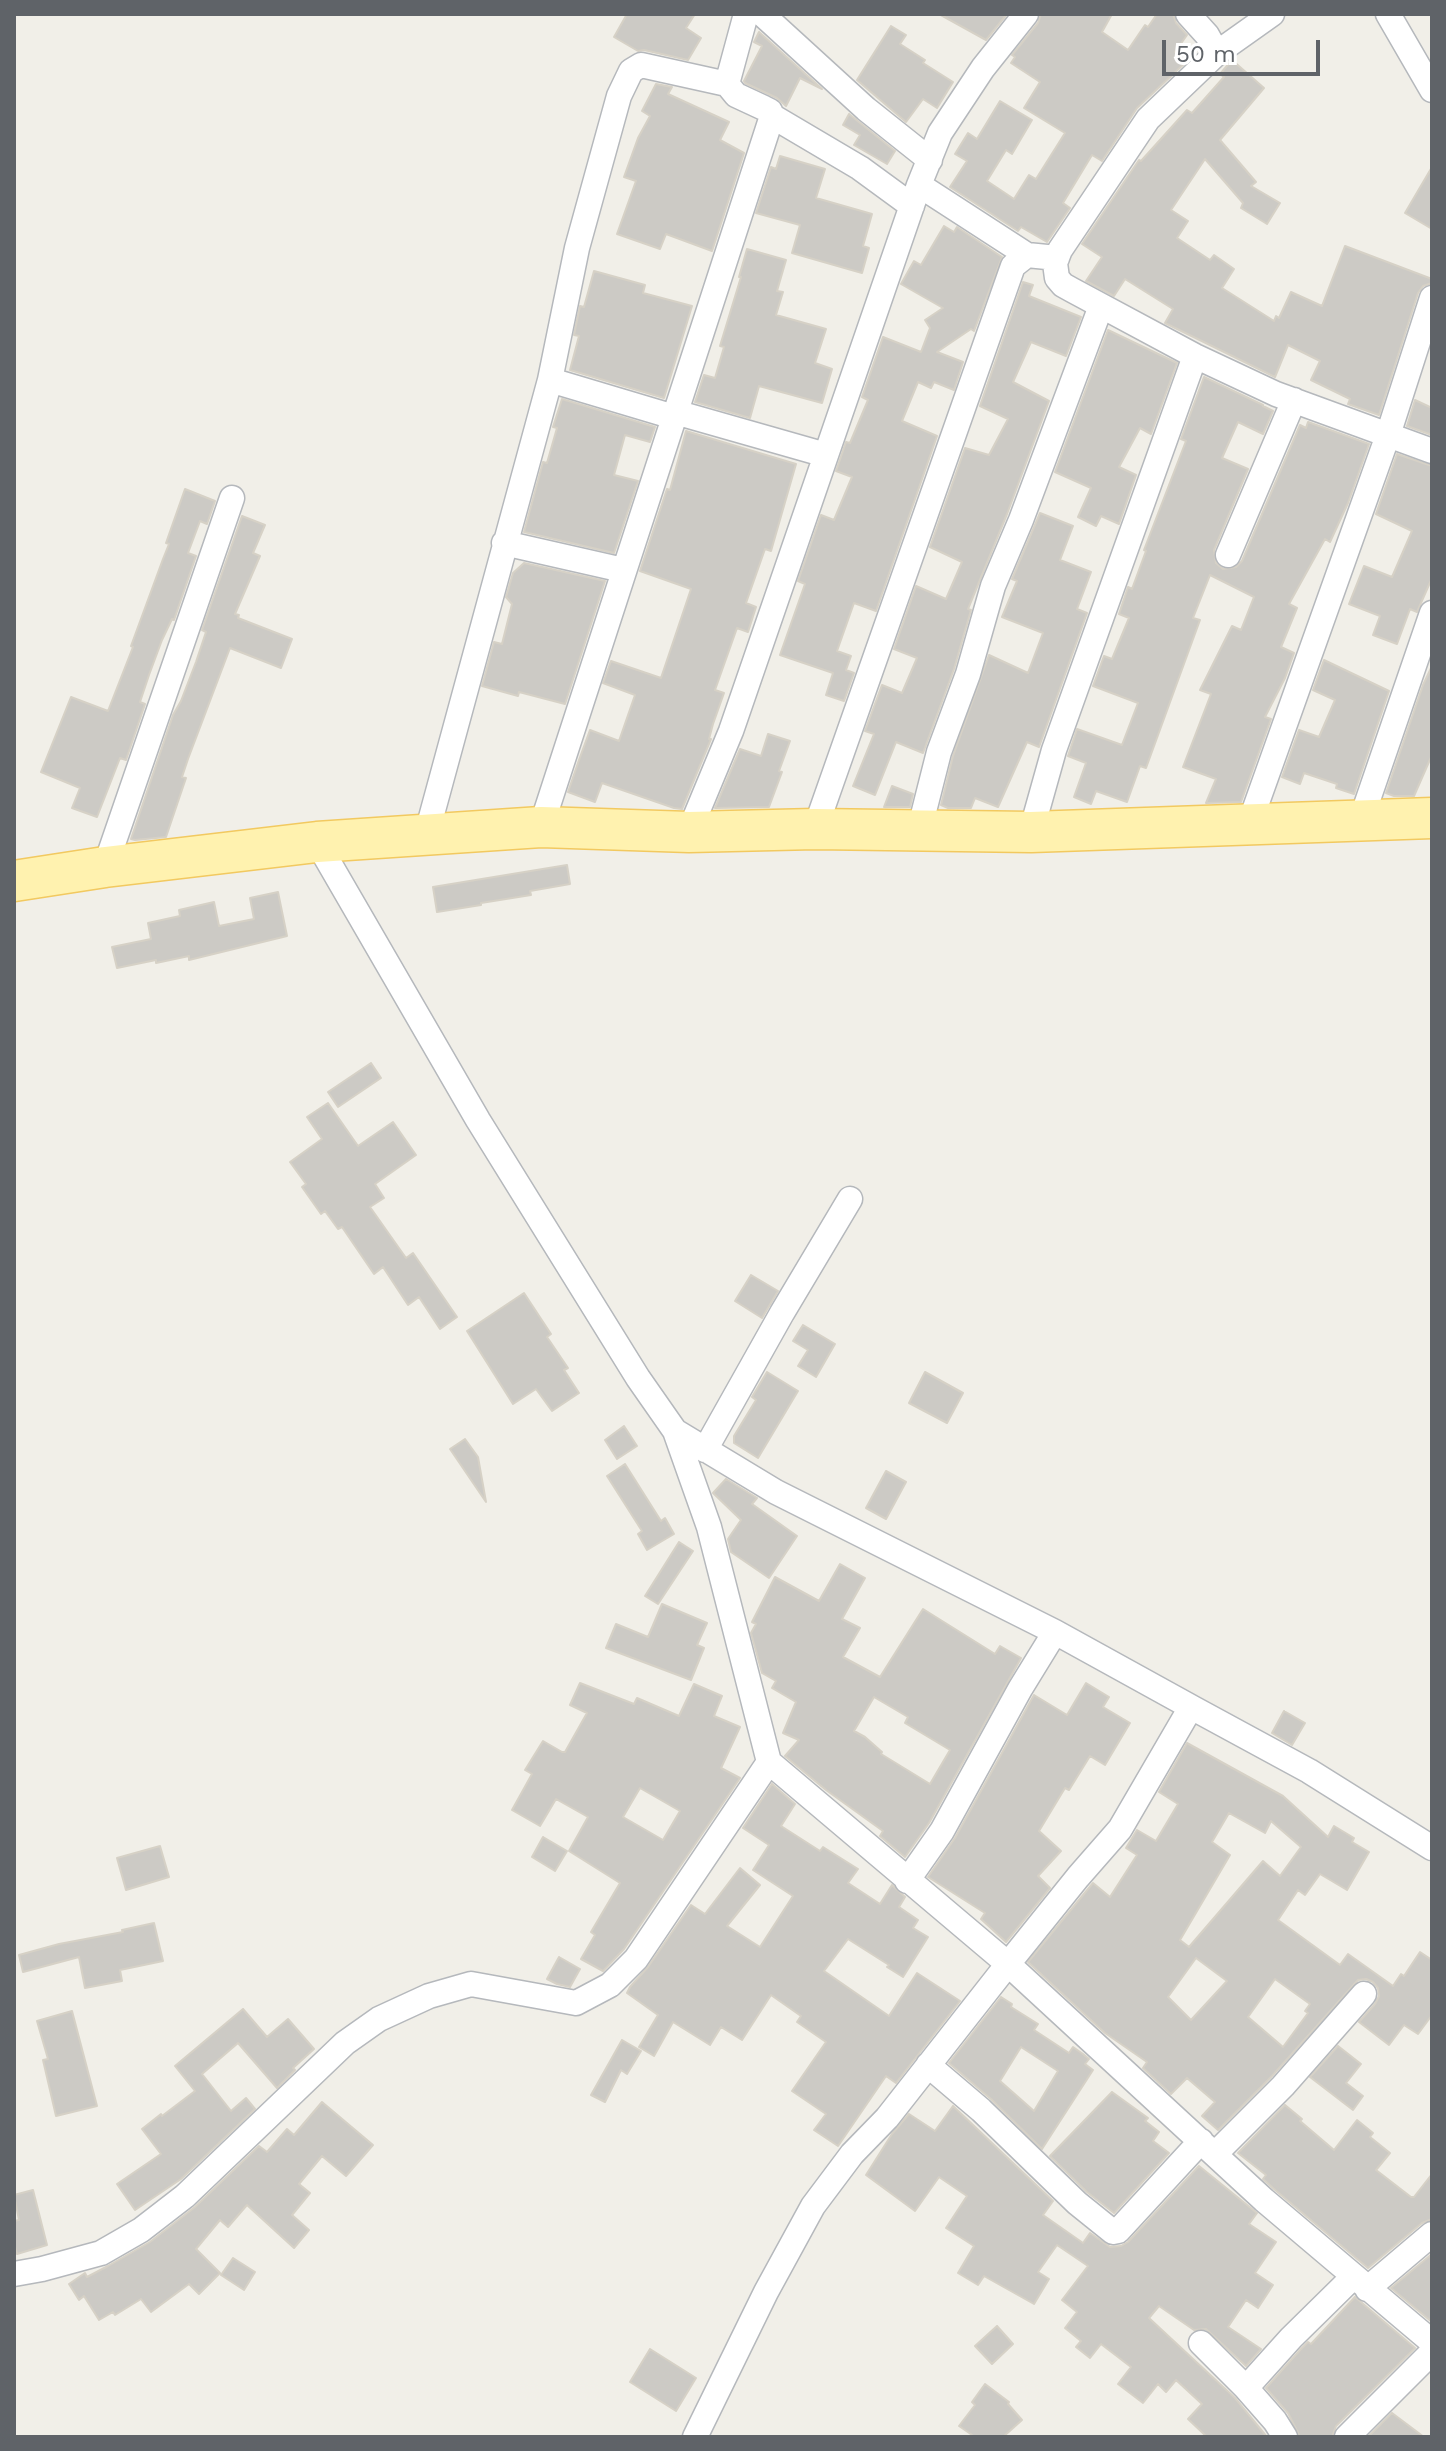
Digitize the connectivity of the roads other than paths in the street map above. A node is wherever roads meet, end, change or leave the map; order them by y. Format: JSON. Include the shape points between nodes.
{"nodes":[{"id":1,"x":746,"y":14,"type":"edge"},
{"id":2,"x":762,"y":14,"type":"edge"},
{"id":3,"x":1026,"y":14,"type":"edge"},
{"id":4,"x":1188,"y":14,"type":"edge"},
{"id":5,"x":1272,"y":14,"type":"edge"},
{"id":6,"x":1388,"y":14,"type":"edge"},
{"id":7,"x":1217,"y":53,"type":"junction"},
{"id":8,"x":727,"y":84,"type":"junction"},
{"id":9,"x":1432,"y":90,"type":"edge"},
{"id":10,"x":772,"y":116,"type":"junction"},
{"id":11,"x":930,"y":160,"type":"junction"},
{"id":12,"x":915,"y":196,"type":"junction"},
{"id":13,"x":1027,"y":255,"type":"junction"},
{"id":14,"x":1057,"y":258,"type":"junction"},
{"id":15,"x":1432,"y":298,"type":"edge"},
{"id":16,"x":1101,"y":306,"type":"junction"},
{"id":17,"x":1195,"y":356,"type":"junction"},
{"id":18,"x":550,"y":380,"type":"junction"},
{"id":19,"x":1294,"y":400,"type":"junction"},
{"id":20,"x":674,"y":415,"type":"junction"},
{"id":21,"x":1388,"y":435,"type":"junction"},
{"id":22,"x":1432,"y":451,"type":"edge"},
{"id":23,"x":826,"y":455,"type":"junction"},
{"id":24,"x":232,"y":498,"type":"dead end"},
{"id":25,"x":504,"y":543,"type":"junction"},
{"id":26,"x":1228,"y":555,"type":"dead end"},
{"id":27,"x":623,"y":570,"type":"junction"},
{"id":28,"x":1432,"y":613,"type":"edge"},
{"id":29,"x":1432,"y":818,"type":"edge"},
{"id":30,"x":1361,"y":820,"type":"junction"},
{"id":31,"x":1249,"y":825,"type":"junction"},
{"id":32,"x":541,"y":827,"type":"junction"},
{"id":33,"x":815,"y":829,"type":"junction"},
{"id":34,"x":919,"y":831,"type":"junction"},
{"id":35,"x":689,"y":832,"type":"junction"},
{"id":36,"x":1031,"y":832,"type":"junction"},
{"id":37,"x":426,"y":836,"type":"junction"},
{"id":38,"x":317,"y":842,"type":"junction"},
{"id":39,"x":105,"y":867,"type":"junction"},
{"id":40,"x":14,"y":881,"type":"edge"},
{"id":41,"x":850,"y":1199,"type":"dead end"},
{"id":42,"x":675,"y":1431,"type":"junction"},
{"id":43,"x":705,"y":1450,"type":"junction"},
{"id":44,"x":1055,"y":1632,"type":"junction"},
{"id":45,"x":1191,"y":1707,"type":"junction"},
{"id":46,"x":769,"y":1762,"type":"junction"},
{"id":47,"x":1432,"y":1848,"type":"edge"},
{"id":48,"x":907,"y":1881,"type":"junction"},
{"id":49,"x":1008,"y":1964,"type":"junction"},
{"id":50,"x":1364,"y":1994,"type":"dead end"},
{"id":51,"x":928,"y":2065,"type":"junction"},
{"id":52,"x":1208,"y":2147,"type":"junction"},
{"id":53,"x":1432,"y":2234,"type":"edge"},
{"id":54,"x":14,"y":2274,"type":"edge"},
{"id":55,"x":1360,"y":2283,"type":"junction"},
{"id":56,"x":1432,"y":2342,"type":"edge"},
{"id":57,"x":1201,"y":2343,"type":"dead end"},
{"id":58,"x":1432,"y":2352,"type":"edge"},
{"id":59,"x":1246,"y":2388,"type":"junction"},
{"id":60,"x":695,"y":2437,"type":"edge"},
{"id":61,"x":1285,"y":2437,"type":"edge"},
{"id":62,"x":1347,"y":2437,"type":"edge"}],
"edges":[{"from":1,"to":8,"type":"street"},
{"from":2,"to":11,"type":"street"},
{"from":3,"to":11,"type":"street","via":[[940,133]]},
{"from":4,"to":7,"type":"street"},
{"from":5,"to":7,"type":"street"},
{"from":6,"to":9,"type":"street"},
{"from":7,"to":14,"type":"street","via":[[1148,119]]},
{"from":8,"to":10,"type":"street"},
{"from":8,"to":18,"type":"street","via":[[641,65],[631,71],[619,96],[577,248]]},
{"from":10,"to":12,"type":"street"},
{"from":10,"to":20,"type":"street"},
{"from":11,"to":12,"type":"street"},
{"from":12,"to":13,"type":"street"},
{"from":12,"to":23,"type":"street"},
{"from":13,"to":14,"type":"street"},
{"from":13,"to":33,"type":"street","via":[[1013,266]]},
{"from":14,"to":16,"type":"street","via":[[1057,278],[1063,285]]},
{"from":15,"to":21,"type":"street"},
{"from":16,"to":17,"type":"street"},
{"from":16,"to":34,"type":"street","via":[[993,586]]},
{"from":17,"to":19,"type":"street"},
{"from":17,"to":36,"type":"street","via":[[1054,750]]},
{"from":18,"to":20,"type":"street"},
{"from":18,"to":25,"type":"street"},
{"from":19,"to":21,"type":"street"},
{"from":19,"to":26,"type":"street"},
{"from":20,"to":23,"type":"street"},
{"from":20,"to":27,"type":"street"},
{"from":21,"to":22,"type":"street"},
{"from":21,"to":31,"type":"street"},
{"from":23,"to":35,"type":"street","via":[[731,731]]},
{"from":24,"to":39,"type":"street"},
{"from":25,"to":27,"type":"street"},
{"from":25,"to":37,"type":"street"},
{"from":27,"to":32,"type":"street"},
{"from":28,"to":30,"type":"street"},
{"from":29,"to":30,"type":"main road"},
{"from":30,"to":31,"type":"main road"},
{"from":31,"to":36,"type":"main road"},
{"from":32,"to":35,"type":"main road"},
{"from":32,"to":37,"type":"main road"},
{"from":33,"to":34,"type":"main road"},
{"from":33,"to":35,"type":"main road"},
{"from":34,"to":36,"type":"main road"},
{"from":37,"to":38,"type":"main road"},
{"from":38,"to":39,"type":"main road"},
{"from":38,"to":42,"type":"street","via":[[478,1120]]},
{"from":39,"to":40,"type":"main road"},
{"from":41,"to":43,"type":"street"},
{"from":42,"to":43,"type":"street"},
{"from":42,"to":46,"type":"street","via":[[709,1527]]},
{"from":43,"to":44,"type":"street","via":[[776,1492]]},
{"from":44,"to":45,"type":"street"},
{"from":44,"to":48,"type":"street","via":[[942,1831]]},
{"from":45,"to":47,"type":"street","via":[[1309,1771]]},
{"from":45,"to":49,"type":"street","via":[[1120,1829]]},
{"from":46,"to":48,"type":"street"},
{"from":46,"to":54,"type":"street","via":[[636,1959],[610,1985],[576,2003],[471,1984],[379,2019],[345,2043],[185,2196],[141,2230],[101,2253]]},
{"from":48,"to":49,"type":"street"},
{"from":49,"to":51,"type":"street"},
{"from":49,"to":52,"type":"street"},
{"from":50,"to":52,"type":"street","via":[[1283,2086]]},
{"from":51,"to":52,"type":"street","via":[[1113,2232]]},
{"from":51,"to":60,"type":"street","via":[[813,2206]]},
{"from":52,"to":55,"type":"street"},
{"from":53,"to":55,"type":"street"},
{"from":55,"to":56,"type":"street"},
{"from":55,"to":59,"type":"street","via":[[1291,2338]]},
{"from":57,"to":59,"type":"street"},
{"from":58,"to":62,"type":"street"},
{"from":59,"to":61,"type":"street"}]}
